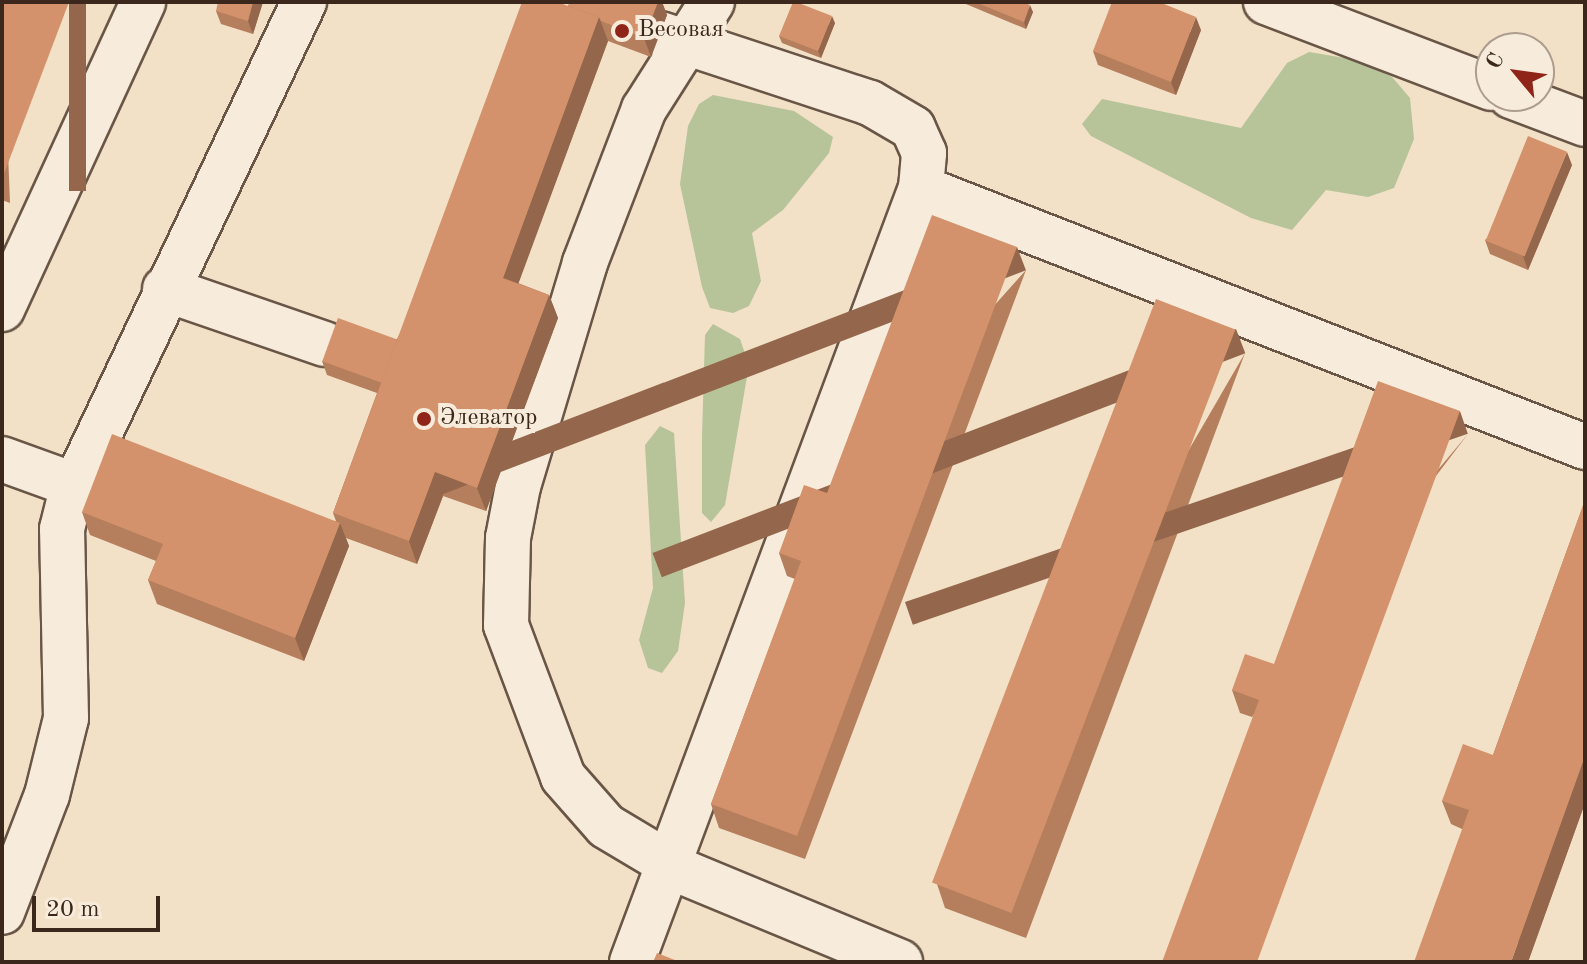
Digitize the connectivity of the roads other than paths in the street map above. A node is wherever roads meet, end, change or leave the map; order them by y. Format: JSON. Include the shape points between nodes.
{"nodes":[{"id":1,"x":143,"y":2,"type":"edge"},
{"id":2,"x":304,"y":2,"type":"edge"},
{"id":3,"x":712,"y":2,"type":"edge"},
{"id":4,"x":1266,"y":2,"type":"edge"},
{"id":5,"x":673,"y":38,"type":"junction"},
{"id":6,"x":1475,"y":82,"type":"edge"},
{"id":7,"x":1553,"y":112,"type":"edge"},
{"id":8,"x":1585,"y":124,"type":"edge"},
{"id":9,"x":921,"y":188,"type":"junction"},
{"id":10,"x":165,"y":289,"type":"junction"},
{"id":11,"x":2,"y":309,"type":"edge"},
{"id":12,"x":325,"y":344,"type":"edge"},
{"id":13,"x":1585,"y":447,"type":"edge"},
{"id":14,"x":2,"y":459,"type":"edge"},
{"id":15,"x":74,"y":485,"type":"junction"},
{"id":16,"x":669,"y":864,"type":"junction"},
{"id":17,"x":2,"y":912,"type":"edge"},
{"id":18,"x":632,"y":962,"type":"edge"},
{"id":19,"x":900,"y":962,"type":"edge"}],
"edges":[{"from":1,"to":11,"type":"lane"},
{"from":2,"to":10,"type":"lane"},
{"from":3,"to":5,"type":"lane"},
{"from":4,"to":6,"type":"lane"},
{"from":5,"to":9,"type":"lane","via":[[901,120],[924,153]]},
{"from":5,"to":16,"type":"lane","via":[[585,263],[518,486],[504,590],[506,625],[563,777],[606,826]]},
{"from":7,"to":8,"type":"lane"},
{"from":9,"to":13,"type":"lane"},
{"from":9,"to":16,"type":"lane"},
{"from":10,"to":12,"type":"lane"},
{"from":10,"to":15,"type":"lane"},
{"from":14,"to":15,"type":"lane"},
{"from":15,"to":17,"type":"lane","via":[[62,529],[66,718],[47,795]]},
{"from":16,"to":18,"type":"lane"},
{"from":16,"to":19,"type":"lane"}]}
